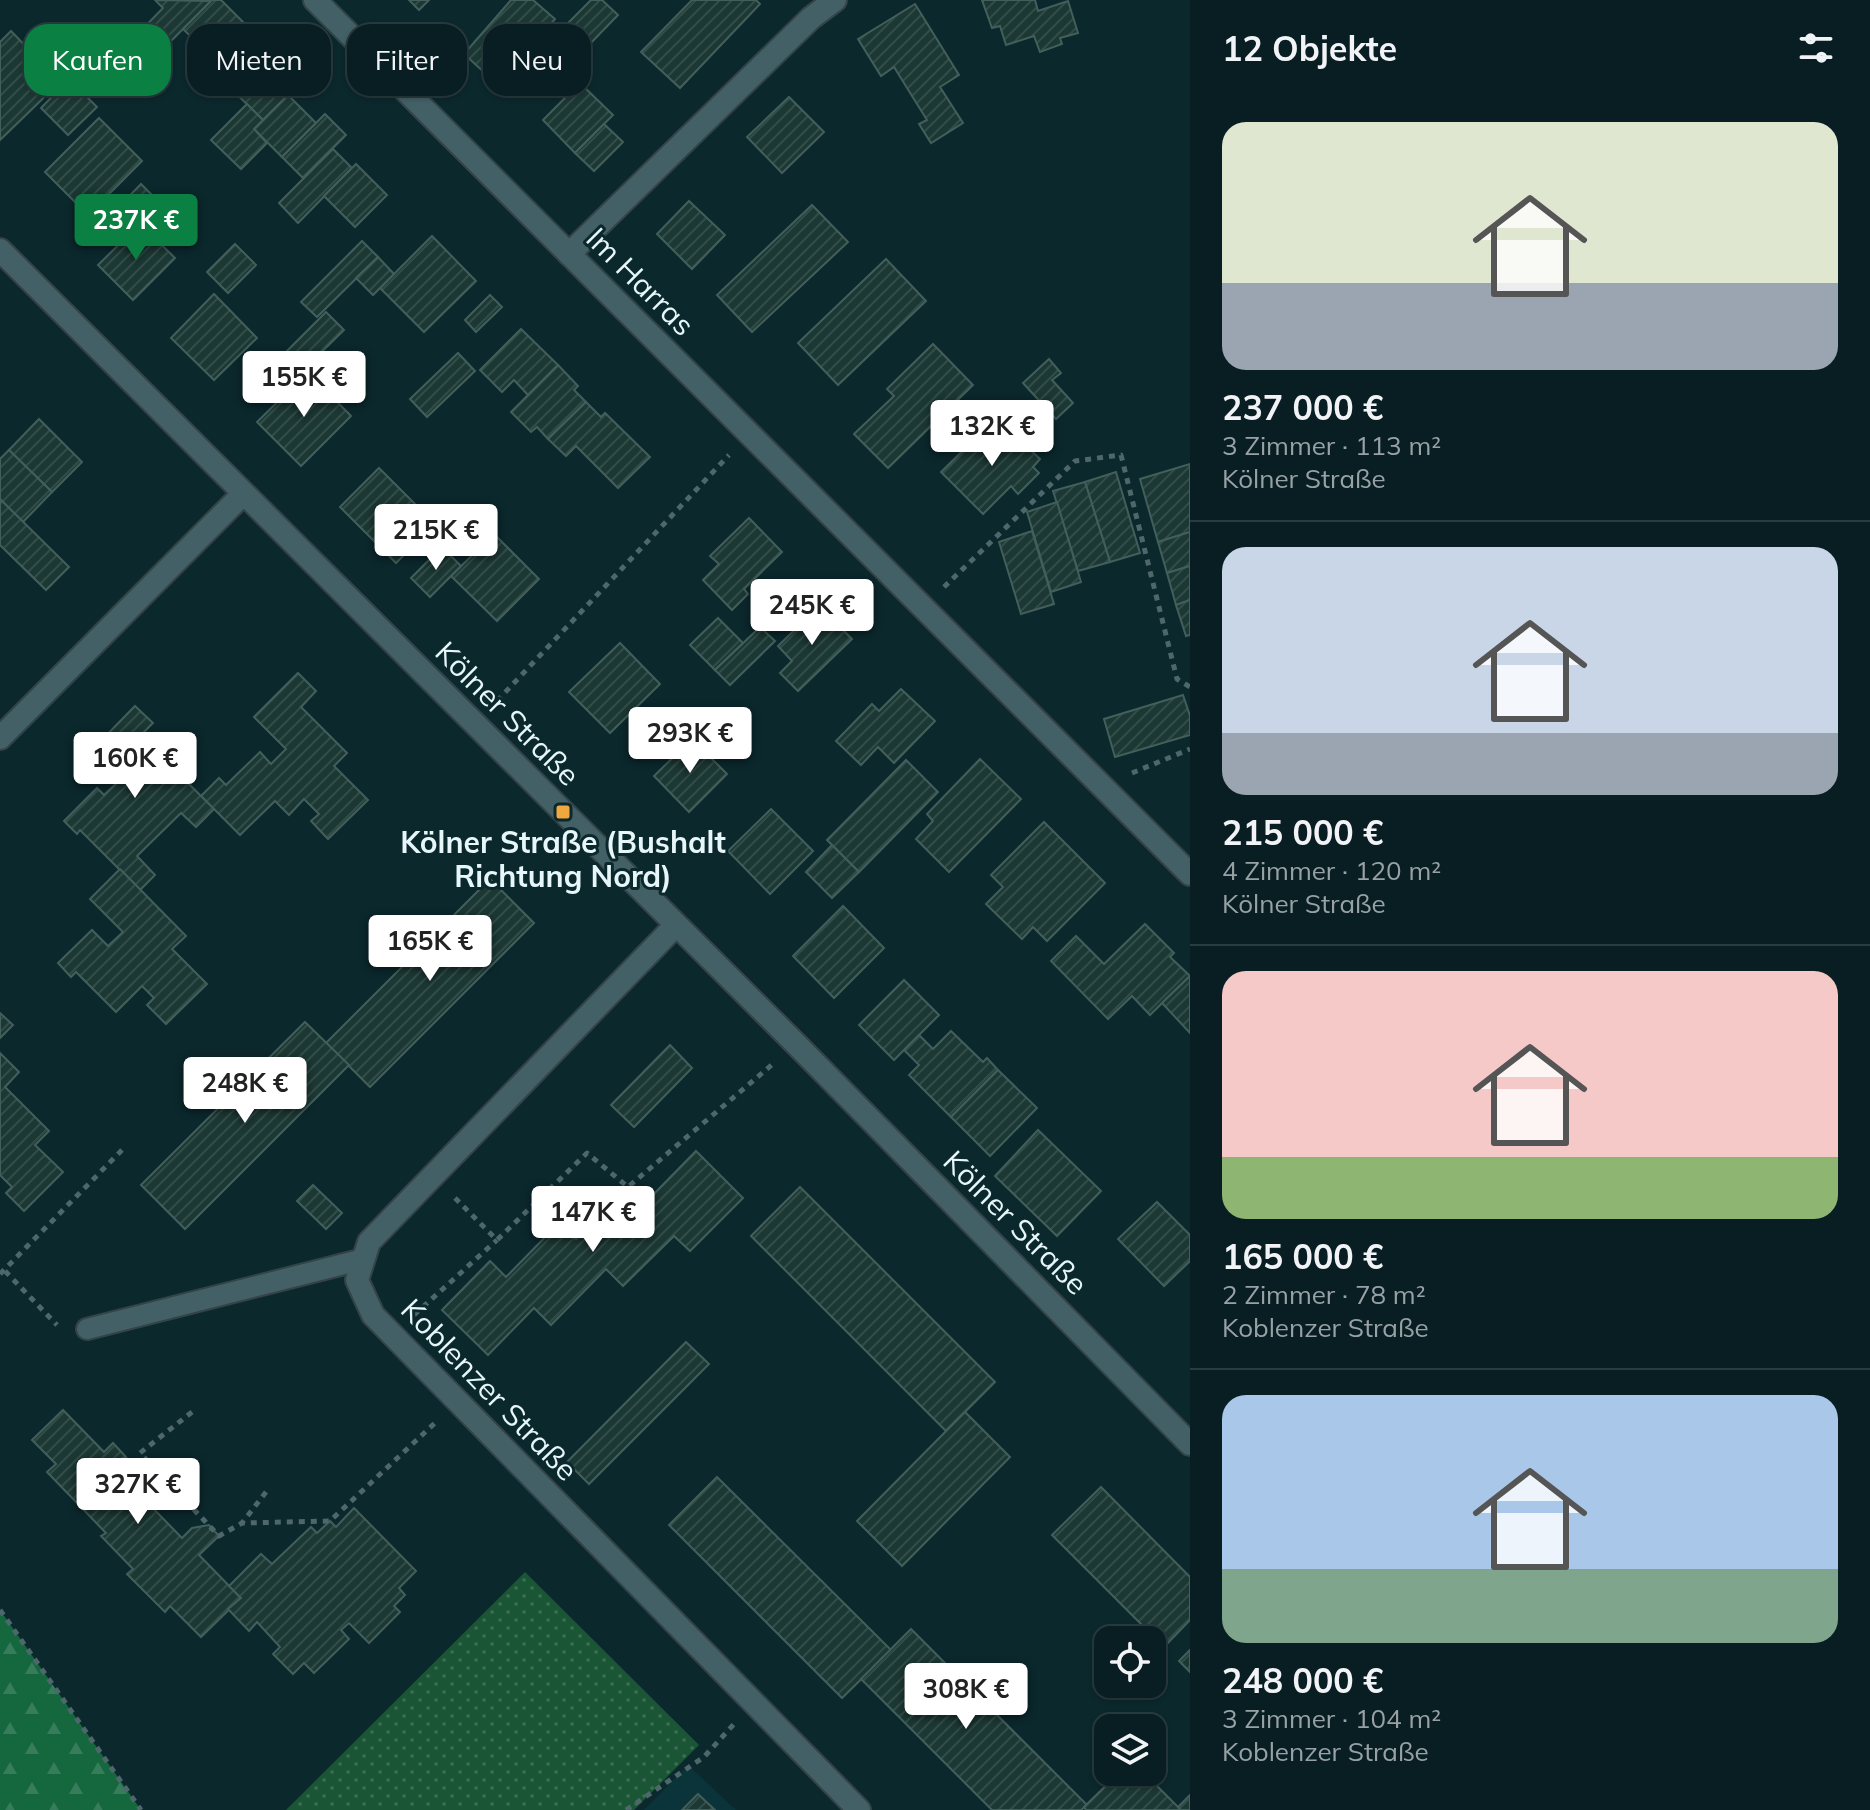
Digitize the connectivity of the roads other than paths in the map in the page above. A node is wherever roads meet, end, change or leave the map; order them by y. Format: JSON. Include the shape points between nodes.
{"nodes":[{"id":1,"x":315,"y":0,"type":"edge"},
{"id":2,"x":835,"y":0,"type":"edge"},
{"id":3,"x":0,"y":250,"type":"edge"},
{"id":4,"x":569,"y":254,"type":"junction"},
{"id":5,"x":243,"y":494,"type":"junction"},
{"id":6,"x":0,"y":738,"type":"edge"},
{"id":7,"x":1190,"y":874,"type":"edge"},
{"id":8,"x":676,"y":925,"type":"junction"},
{"id":9,"x":364,"y":1259,"type":"junction"},
{"id":10,"x":87,"y":1329,"type":"road end"},
{"id":11,"x":1190,"y":1444,"type":"edge"},
{"id":12,"x":859,"y":1810,"type":"edge"}],
"edges":[{"from":1,"to":4,"type":"street","name":"Im Harras"},
{"from":2,"to":4,"type":"street"},
{"from":3,"to":5,"type":"street","name":"Kölner Straße"},
{"from":4,"to":7,"type":"street","name":"Im Harras"},
{"from":5,"to":6,"type":"street"},
{"from":5,"to":8,"type":"street","name":"Kölner Straße"},
{"from":8,"to":9,"type":"street","via":[[369,1242]]},
{"from":8,"to":11,"type":"street","name":"Kölner Straße"},
{"from":9,"to":10,"type":"lane"},
{"from":9,"to":12,"type":"street","name":"Koblenzer Straße","via":[[357,1280],[373,1315]]}]}
